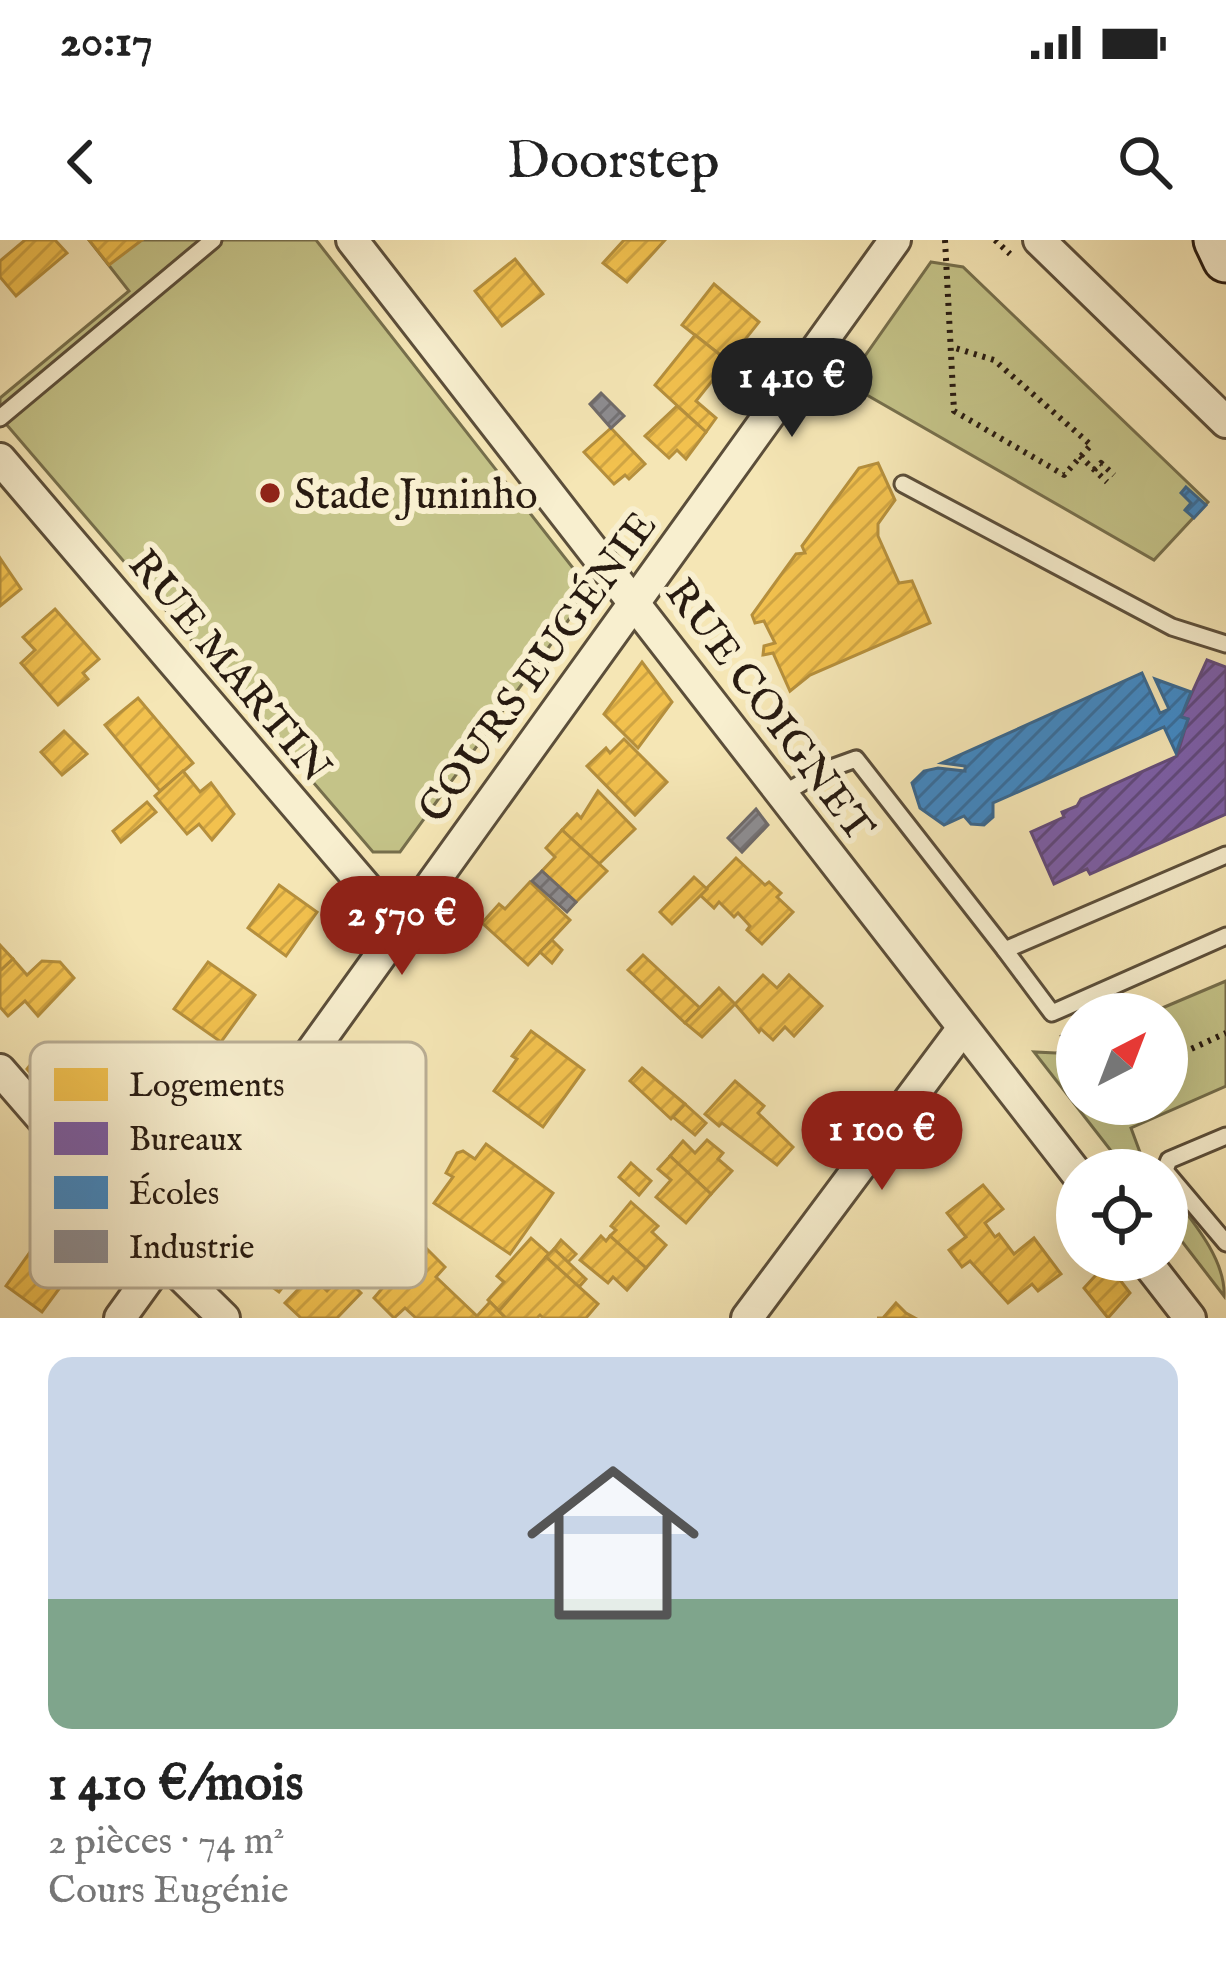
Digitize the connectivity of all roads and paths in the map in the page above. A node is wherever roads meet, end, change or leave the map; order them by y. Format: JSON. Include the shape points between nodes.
{"nodes":[{"id":1,"x":213,"y":240,"type":"edge"},
{"id":2,"x":352,"y":240,"type":"edge"},
{"id":3,"x":895,"y":240,"type":"edge"},
{"id":4,"x":945,"y":240,"type":"edge"},
{"id":5,"x":1040,"y":240,"type":"edge"},
{"id":6,"x":1217,"y":240,"type":"edge"},
{"id":7,"x":1226,"y":259,"type":"edge"},
{"id":8,"x":952,"y":347,"type":"junction"},
{"id":9,"x":0,"y":418,"type":"edge"},
{"id":10,"x":1226,"y":422,"type":"edge"},
{"id":11,"x":1080,"y":456,"type":"junction"},
{"id":12,"x":0,"y":459,"type":"edge"},
{"id":13,"x":1110,"y":478,"type":"dead end"},
{"id":14,"x":904,"y":484,"type":"dead end"},
{"id":15,"x":636,"y":602,"type":"junction"},
{"id":16,"x":1226,"y":644,"type":"edge"},
{"id":17,"x":783,"y":794,"type":"junction"},
{"id":18,"x":1226,"y":855,"type":"edge"},
{"id":19,"x":399,"y":926,"type":"junction"},
{"id":20,"x":1226,"y":936,"type":"edge"},
{"id":21,"x":1005,"y":950,"type":"junction"},
{"id":22,"x":963,"y":1028,"type":"junction"},
{"id":23,"x":1226,"y":1033,"type":"edge"},
{"id":24,"x":317,"y":1042,"type":"edge"},
{"id":25,"x":1188,"y":1050,"type":"edge"},
{"id":26,"x":0,"y":1070,"type":"edge"},
{"id":27,"x":30,"y":1105,"type":"edge"},
{"id":28,"x":1226,"y":1136,"type":"edge"},
{"id":29,"x":1057,"y":1149,"type":"edge"},
{"id":30,"x":1188,"y":1152,"type":"edge"},
{"id":31,"x":1188,"y":1198,"type":"edge"},
{"id":32,"x":1226,"y":1244,"type":"edge"},
{"id":33,"x":1161,"y":1281,"type":"edge"},
{"id":34,"x":142,"y":1288,"type":"edge"},
{"id":35,"x":193,"y":1288,"type":"edge"},
{"id":36,"x":120,"y":1318,"type":"edge"},
{"id":37,"x":224,"y":1318,"type":"edge"},
{"id":38,"x":747,"y":1318,"type":"edge"},
{"id":39,"x":1190,"y":1318,"type":"edge"}],
"edges":[{"from":1,"to":9,"type":"lane"},
{"from":2,"to":15,"type":"street","name":"RUE COIGNET"},
{"from":3,"to":15,"type":"street","name":"COURS EUGÉNIE"},
{"from":4,"to":8,"type":"path"},
{"from":5,"to":10,"type":"street"},
{"from":6,"to":7,"type":"main road"},
{"from":8,"to":11,"type":"path","via":[[994,360],[1091,445]]},
{"from":8,"to":11,"type":"path","via":[[954,411],[1064,475]]},
{"from":11,"to":13,"type":"path","via":[[1094,470],[1101,463]]},
{"from":12,"to":19,"type":"street","name":"RUE MARTIN"},
{"from":14,"to":16,"type":"lane","via":[[1172,627]]},
{"from":15,"to":17,"type":"street","name":"RUE COIGNET"},
{"from":15,"to":19,"type":"street","name":"COURS EUGÉNIE"},
{"from":17,"to":21,"type":"lane","via":[[856,759]]},
{"from":17,"to":22,"type":"street","name":"RUE COIGNET"},
{"from":18,"to":21,"type":"lane"},
{"from":19,"to":24,"type":"street","name":"COURS EUGÉNIE"},
{"from":20,"to":21,"type":"lane","via":[[1052,1013]]},
{"from":22,"to":29,"type":"street","name":"RUE COIGNET"},
{"from":22,"to":38,"type":"street"},
{"from":23,"to":25,"type":"path"},
{"from":26,"to":27,"type":"street"},
{"from":28,"to":30,"type":"lane"},
{"from":31,"to":32,"type":"lane"},
{"from":33,"to":39,"type":"street"},
{"from":34,"to":36,"type":"street","name":"COURS EUGÉNIE"},
{"from":35,"to":37,"type":"street"}]}
